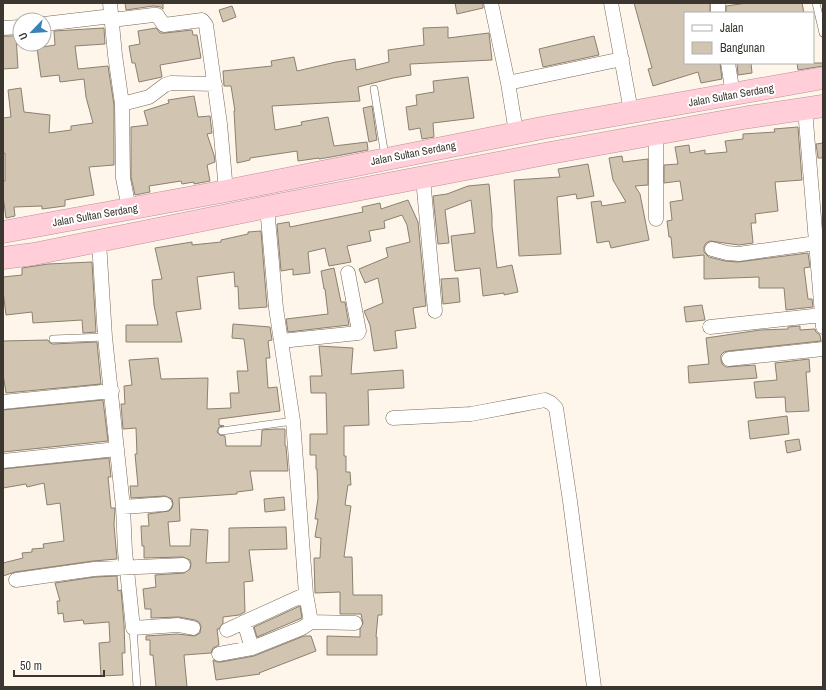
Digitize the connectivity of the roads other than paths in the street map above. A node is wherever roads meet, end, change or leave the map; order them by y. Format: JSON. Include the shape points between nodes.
{"nodes":[{"id":1,"x":491,"y":3,"type":"edge"},
{"id":2,"x":610,"y":3,"type":"edge"},
{"id":3,"x":816,"y":3,"type":"edge"},
{"id":4,"x":111,"y":13,"type":"edge"},
{"id":5,"x":52,"y":23,"type":"edge"},
{"id":6,"x":823,"y":33,"type":"edge"},
{"id":7,"x":622,"y":59,"type":"junction"},
{"id":8,"x":728,"y":64,"type":"edge"},
{"id":9,"x":823,"y":78,"type":"edge"},
{"id":10,"x":215,"y":84,"type":"junction"},
{"id":11,"x":508,"y":84,"type":"junction"},
{"id":12,"x":374,"y":89,"type":"dead end"},
{"id":13,"x":733,"y":95,"type":"junction"},
{"id":14,"x":122,"y":104,"type":"junction"},
{"id":15,"x":814,"y":108,"type":"edge"},
{"id":16,"x":631,"y":112,"type":"junction"},
{"id":17,"x":547,"y":127,"type":"junction"},
{"id":18,"x":516,"y":132,"type":"junction"},
{"id":19,"x":656,"y":135,"type":"junction"},
{"id":20,"x":550,"y":153,"type":"junction"},
{"id":21,"x":386,"y":159,"type":"junction"},
{"id":22,"x":422,"y":178,"type":"junction"},
{"id":23,"x":226,"y":191,"type":"junction"},
{"id":24,"x":267,"y":207,"type":"junction"},
{"id":25,"x":129,"y":209,"type":"junction"},
{"id":26,"x":656,"y":219,"type":"dead end"},
{"id":27,"x":3,"y":232,"type":"edge"},
{"id":28,"x":99,"y":242,"type":"junction"},
{"id":29,"x":816,"y":243,"type":"junction"},
{"id":30,"x":712,"y":249,"type":"dead end"},
{"id":31,"x":3,"y":258,"type":"edge"},
{"id":32,"x":348,"y":273,"type":"dead end"},
{"id":33,"x":435,"y":311,"type":"dead end"},
{"id":34,"x":822,"y":321,"type":"edge"},
{"id":35,"x":710,"y":327,"type":"dead end"},
{"id":36,"x":105,"y":338,"type":"junction"},
{"id":37,"x":53,"y":339,"type":"dead end"},
{"id":38,"x":281,"y":341,"type":"junction"},
{"id":39,"x":823,"y":349,"type":"edge"},
{"id":40,"x":729,"y":359,"type":"dead end"},
{"id":41,"x":112,"y":391,"type":"junction"},
{"id":42,"x":3,"y":402,"type":"edge"},
{"id":43,"x":393,"y":418,"type":"dead end"},
{"id":44,"x":293,"y":421,"type":"junction"},
{"id":45,"x":222,"y":431,"type":"dead end"},
{"id":46,"x":117,"y":449,"type":"junction"},
{"id":47,"x":3,"y":461,"type":"edge"},
{"id":48,"x":165,"y":504,"type":"dead end"},
{"id":49,"x":123,"y":507,"type":"junction"},
{"id":50,"x":183,"y":565,"type":"dead end"},
{"id":51,"x":127,"y":568,"type":"junction"},
{"id":52,"x":16,"y":580,"type":"dead end"},
{"id":53,"x":306,"y":594,"type":"junction"},
{"id":54,"x":244,"y":622,"type":"junction"},
{"id":55,"x":311,"y":622,"type":"junction"},
{"id":56,"x":355,"y":623,"type":"dead end"},
{"id":57,"x":133,"y":628,"type":"junction"},
{"id":58,"x":193,"y":628,"type":"dead end"},
{"id":59,"x":227,"y":630,"type":"dead end"},
{"id":60,"x":252,"y":648,"type":"junction"},
{"id":61,"x":219,"y":654,"type":"dead end"},
{"id":62,"x":137,"y":687,"type":"edge"},
{"id":63,"x":594,"y":687,"type":"edge"}],
"edges":[{"from":1,"to":11,"type":"street"},
{"from":2,"to":7,"type":"street"},
{"from":3,"to":6,"type":"lane"},
{"from":4,"to":5,"type":"street"},
{"from":4,"to":10,"type":"street","via":[[153,15],[164,25],[202,20],[206,25]]},
{"from":4,"to":14,"type":"street"},
{"from":7,"to":11,"type":"street"},
{"from":7,"to":16,"type":"street"},
{"from":8,"to":13,"type":"street"},
{"from":9,"to":13,"type":"highway","name":"Jalan Sultan Serdang"},
{"from":10,"to":14,"type":"street","via":[[171,83],[149,97]]},
{"from":10,"to":23,"type":"street"},
{"from":11,"to":18,"type":"street"},
{"from":12,"to":21,"type":"lane"},
{"from":13,"to":16,"type":"highway","name":"Jalan Sultan Serdang"},
{"from":14,"to":25,"type":"street","via":[[123,178]]},
{"from":15,"to":19,"type":"highway","via":[[749,117]]},
{"from":15,"to":29,"type":"street"},
{"from":16,"to":17,"type":"highway","name":"Jalan Sultan Serdang"},
{"from":17,"to":18,"type":"highway","name":"Jalan Sultan Serdang"},
{"from":17,"to":20,"type":"highway"},
{"from":18,"to":21,"type":"highway","name":"Jalan Sultan Serdang"},
{"from":19,"to":20,"type":"highway"},
{"from":19,"to":26,"type":"street"},
{"from":20,"to":22,"type":"highway"},
{"from":21,"to":23,"type":"highway","name":"Jalan Sultan Serdang"},
{"from":22,"to":24,"type":"highway"},
{"from":22,"to":33,"type":"street"},
{"from":23,"to":25,"type":"highway","name":"Jalan Sultan Serdang"},
{"from":24,"to":28,"type":"highway"},
{"from":24,"to":38,"type":"street"},
{"from":25,"to":27,"type":"highway","name":"Jalan Sultan Serdang"},
{"from":28,"to":31,"type":"highway"},
{"from":28,"to":36,"type":"street"},
{"from":29,"to":30,"type":"street","via":[[739,254]]},
{"from":29,"to":34,"type":"street"},
{"from":32,"to":38,"type":"street","via":[[358,333]]},
{"from":34,"to":35,"type":"street"},
{"from":36,"to":37,"type":"lane"},
{"from":36,"to":41,"type":"street"},
{"from":38,"to":44,"type":"street"},
{"from":39,"to":40,"type":"street"},
{"from":41,"to":42,"type":"street"},
{"from":41,"to":46,"type":"street"},
{"from":43,"to":63,"type":"street","via":[[472,414],[545,400],[556,408]]},
{"from":44,"to":45,"type":"lane"},
{"from":44,"to":53,"type":"street"},
{"from":46,"to":47,"type":"street"},
{"from":46,"to":49,"type":"street"},
{"from":48,"to":49,"type":"street"},
{"from":49,"to":51,"type":"street"},
{"from":50,"to":51,"type":"street"},
{"from":51,"to":52,"type":"street","via":[[94,569]]},
{"from":51,"to":57,"type":"street"},
{"from":53,"to":54,"type":"street"},
{"from":53,"to":55,"type":"street"},
{"from":54,"to":59,"type":"street"},
{"from":54,"to":60,"type":"street"},
{"from":55,"to":56,"type":"street"},
{"from":55,"to":60,"type":"street"},
{"from":57,"to":58,"type":"street","via":[[178,625]]},
{"from":57,"to":62,"type":"lane"},
{"from":60,"to":61,"type":"street"}]}
